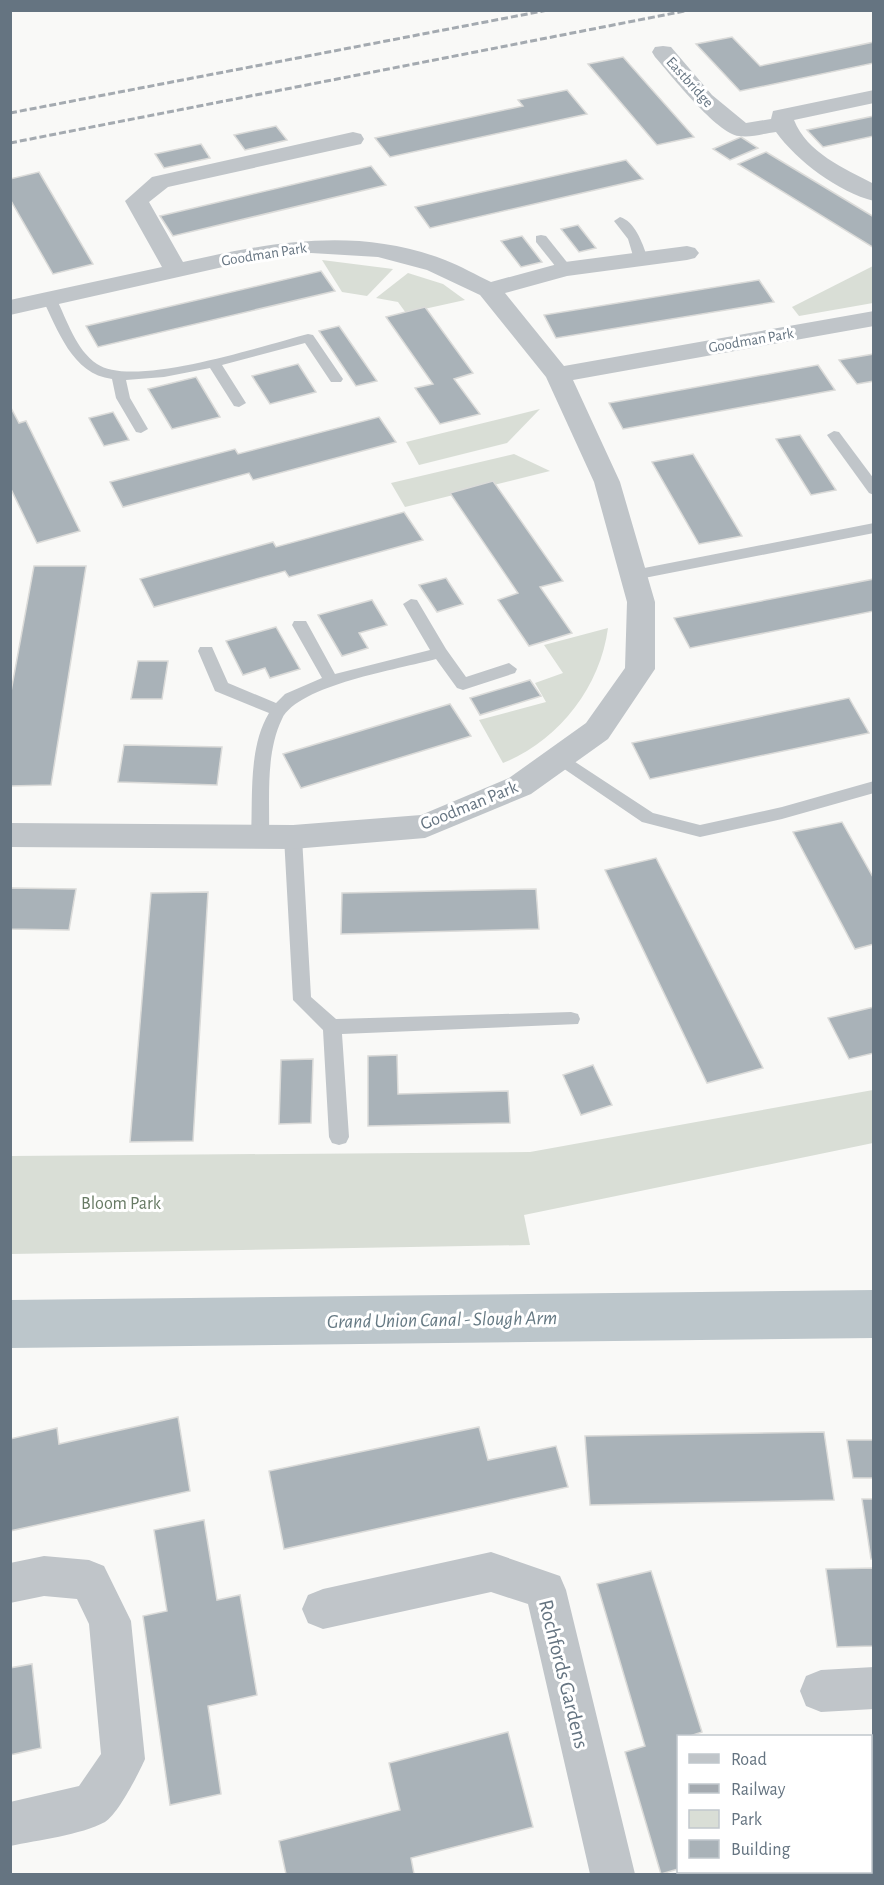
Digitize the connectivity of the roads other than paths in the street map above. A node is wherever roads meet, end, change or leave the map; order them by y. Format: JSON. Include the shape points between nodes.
{"nodes":[{"id":1,"x":663,"y":52,"type":"dead end"},
{"id":2,"x":873,"y":96,"type":"edge"},
{"id":3,"x":783,"y":124,"type":"junction"},
{"id":4,"x":353,"y":139,"type":"dead end"},
{"id":5,"x":873,"y":194,"type":"edge"},
{"id":6,"x":620,"y":221,"type":"dead end"},
{"id":7,"x":542,"y":239,"type":"dead end"},
{"id":8,"x":687,"y":253,"type":"dead end"},
{"id":9,"x":641,"y":260,"type":"junction"},
{"id":10,"x":175,"y":269,"type":"junction"},
{"id":11,"x":565,"y":269,"type":"junction"},
{"id":12,"x":489,"y":290,"type":"junction"},
{"id":13,"x":49,"y":298,"type":"junction"},
{"id":14,"x":10,"y":308,"type":"edge"},
{"id":15,"x":873,"y":318,"type":"edge"},
{"id":16,"x":213,"y":362,"type":"junction"},
{"id":17,"x":558,"y":375,"type":"junction"},
{"id":18,"x":119,"y":377,"type":"junction"},
{"id":19,"x":336,"y":379,"type":"dead end"},
{"id":20,"x":239,"y":403,"type":"dead end"},
{"id":21,"x":141,"y":429,"type":"dead end"},
{"id":22,"x":834,"y":435,"type":"dead end"},
{"id":23,"x":873,"y":490,"type":"edge"},
{"id":24,"x":873,"y":528,"type":"edge"},
{"id":25,"x":634,"y":575,"type":"junction"},
{"id":26,"x":411,"y":604,"type":"dead end"},
{"id":27,"x":300,"y":625,"type":"dead end"},
{"id":28,"x":206,"y":651,"type":"dead end"},
{"id":29,"x":440,"y":653,"type":"junction"},
{"id":30,"x":509,"y":669,"type":"dead end"},
{"id":31,"x":332,"y":682,"type":"junction"},
{"id":32,"x":278,"y":710,"type":"junction"},
{"id":33,"x":560,"y":758,"type":"junction"},
{"id":34,"x":873,"y":787,"type":"edge"},
{"id":35,"x":10,"y":836,"type":"edge"},
{"id":36,"x":260,"y":837,"type":"junction"},
{"id":37,"x":293,"y":837,"type":"junction"},
{"id":38,"x":570,"y":1019,"type":"dead end"},
{"id":39,"x":332,"y":1026,"type":"junction"},
{"id":40,"x":339,"y":1137,"type":"dead end"},
{"id":41,"x":10,"y":1583,"type":"edge"},
{"id":42,"x":323,"y":1609,"type":"dead end"},
{"id":43,"x":873,"y":1688,"type":"edge"},
{"id":44,"x":821,"y":1691,"type":"dead end"},
{"id":45,"x":10,"y":1824,"type":"edge"},
{"id":46,"x":613,"y":1875,"type":"edge"}],
"edges":[{"from":1,"to":3,"type":"street","name":"Eastbridge","via":[[704,100],[741,130]]},
{"from":2,"to":3,"type":"street","via":[[781,116]]},
{"from":3,"to":5,"type":"street","via":[[805,154]]},
{"from":4,"to":10,"type":"street","via":[[160,182],[136,201]]},
{"from":6,"to":9,"type":"lane","via":[[634,238]]},
{"from":7,"to":11,"type":"lane"},
{"from":8,"to":9,"type":"street"},
{"from":9,"to":11,"type":"street"},
{"from":10,"to":12,"type":"street","name":"Goodman Park","via":[[311,246],[379,250],[436,265]]},
{"from":10,"to":13,"type":"street","name":"Goodman Park"},
{"from":11,"to":12,"type":"street"},
{"from":12,"to":17,"type":"street","name":"Goodman Park"},
{"from":13,"to":14,"type":"street","name":"Goodman Park"},
{"from":13,"to":18,"type":"lane","via":[[93,369]]},
{"from":15,"to":17,"type":"street","name":"Goodman Park"},
{"from":16,"to":18,"type":"lane","via":[[140,377]]},
{"from":16,"to":19,"type":"lane","via":[[308,338]]},
{"from":16,"to":20,"type":"lane"},
{"from":17,"to":25,"type":"street","name":"Goodman Park","via":[[607,482]]},
{"from":18,"to":21,"type":"lane","via":[[123,398]]},
{"from":22,"to":23,"type":"lane"},
{"from":24,"to":25,"type":"lane"},
{"from":25,"to":33,"type":"street","name":"Goodman Park","via":[[641,602],[640,669],[597,731]]},
{"from":26,"to":29,"type":"lane"},
{"from":27,"to":31,"type":"lane"},
{"from":28,"to":32,"type":"lane","via":[[221,687]]},
{"from":29,"to":30,"type":"lane","via":[[464,684]]},
{"from":29,"to":31,"type":"lane"},
{"from":31,"to":32,"type":"lane","via":[[291,698]]},
{"from":32,"to":36,"type":"lane","via":[[271,724],[265,759]]},
{"from":33,"to":34,"type":"lane","via":[[648,818],[700,831]]},
{"from":33,"to":37,"type":"street","name":"Goodman Park","via":[[520,786],[425,826]]},
{"from":35,"to":36,"type":"street","name":"Goodman Park"},
{"from":36,"to":37,"type":"street","name":"Goodman Park"},
{"from":37,"to":39,"type":"lane","via":[[302,1000]]},
{"from":38,"to":39,"type":"lane"},
{"from":39,"to":40,"type":"lane"},
{"from":41,"to":45,"type":"street","via":[[44,1576],[89,1580],[110,1621],[123,1759],[92,1805]]},
{"from":42,"to":46,"type":"street","name":"Rochfords Gardens","via":[[491,1572],[544,1590]]},
{"from":43,"to":44,"type":"street"}]}
